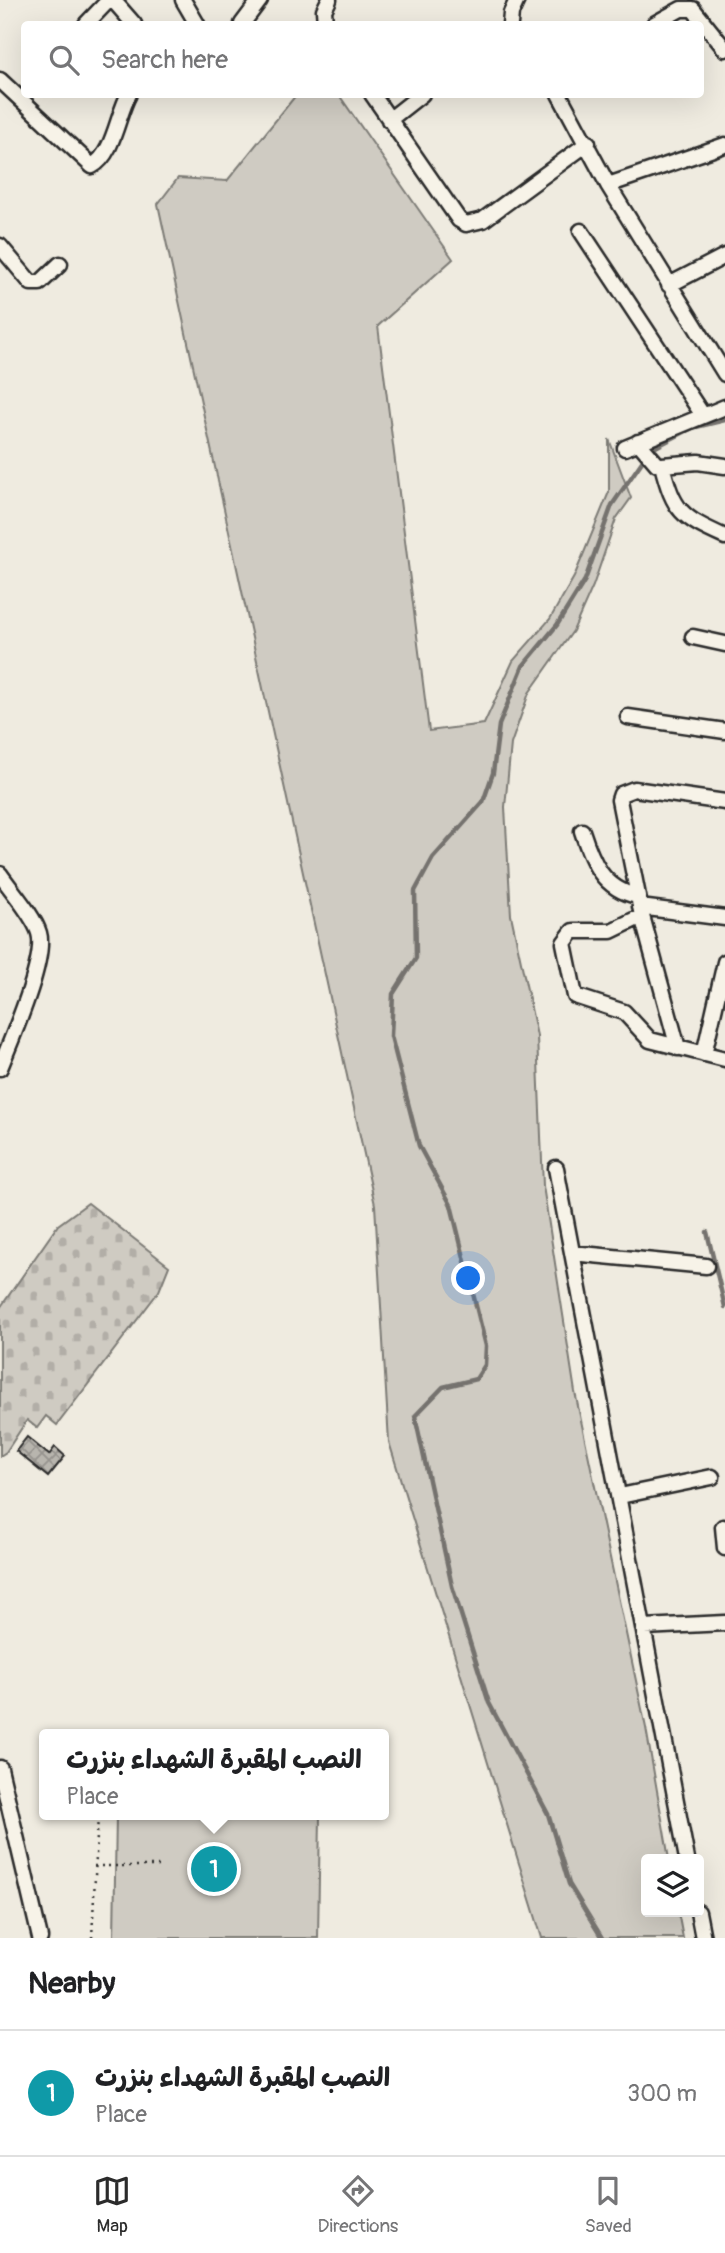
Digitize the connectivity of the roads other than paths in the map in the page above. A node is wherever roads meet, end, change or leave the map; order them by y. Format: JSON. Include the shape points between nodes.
{"nodes":[{"id":1,"x":111,"y":0,"type":"edge"},
{"id":2,"x":183,"y":0,"type":"edge"},
{"id":3,"x":260,"y":0,"type":"edge"},
{"id":4,"x":329,"y":0,"type":"edge"},
{"id":5,"x":517,"y":0,"type":"edge"},
{"id":6,"x":89,"y":21,"type":"edge"},
{"id":7,"x":131,"y":21,"type":"edge"},
{"id":8,"x":195,"y":21,"type":"edge"},
{"id":9,"x":244,"y":21,"type":"edge"},
{"id":10,"x":326,"y":21,"type":"edge"},
{"id":11,"x":510,"y":21,"type":"edge"},
{"id":12,"x":659,"y":21,"type":"edge"},
{"id":13,"x":703,"y":21,"type":"edge"},
{"id":14,"x":704,"y":23,"type":"edge"},
{"id":15,"x":725,"y":49,"type":"edge"},
{"id":16,"x":0,"y":80,"type":"edge"},
{"id":17,"x":21,"y":94,"type":"edge"},
{"id":18,"x":25,"y":98,"type":"edge"},
{"id":19,"x":128,"y":98,"type":"edge"},
{"id":20,"x":375,"y":98,"type":"edge"},
{"id":21,"x":417,"y":98,"type":"edge"},
{"id":22,"x":561,"y":98,"type":"edge"},
{"id":23,"x":389,"y":120,"type":"junction"},
{"id":24,"x":588,"y":143,"type":"junction"},
{"id":25,"x":725,"y":145,"type":"edge"},
{"id":26,"x":608,"y":185,"type":"junction"},
{"id":27,"x":581,"y":232,"type":"dead end"},
{"id":28,"x":0,"y":246,"type":"edge"},
{"id":29,"x":725,"y":256,"type":"edge"},
{"id":30,"x":60,"y":264,"type":"dead end"},
{"id":31,"x":669,"y":285,"type":"junction"},
{"id":32,"x":722,"y":364,"type":"edge"},
{"id":33,"x":725,"y":407,"type":"edge"},
{"id":34,"x":702,"y":414,"type":"junction"},
{"id":35,"x":659,"y":464,"type":"junction"},
{"id":36,"x":725,"y":466,"type":"edge"},
{"id":37,"x":725,"y":537,"type":"edge"},
{"id":38,"x":694,"y":637,"type":"dead end"},
{"id":39,"x":725,"y":644,"type":"edge"},
{"id":40,"x":628,"y":717,"type":"dead end"},
{"id":41,"x":725,"y":731,"type":"edge"},
{"id":42,"x":725,"y":802,"type":"edge"},
{"id":43,"x":582,"y":831,"type":"dead end"},
{"id":44,"x":0,"y":874,"type":"edge"},
{"id":45,"x":639,"y":909,"type":"junction"},
{"id":46,"x":725,"y":918,"type":"edge"},
{"id":47,"x":725,"y":962,"type":"edge"},
{"id":48,"x":678,"y":1048,"type":"junction"},
{"id":49,"x":704,"y":1054,"type":"junction"},
{"id":50,"x":725,"y":1059,"type":"edge"},
{"id":51,"x":0,"y":1068,"type":"edge"},
{"id":52,"x":556,"y":1168,"type":"dead end"},
{"id":53,"x":572,"y":1253,"type":"junction"},
{"id":54,"x":706,"y":1266,"type":"dead end"},
{"id":55,"x":712,"y":1477,"type":"dead end"},
{"id":56,"x":620,"y":1496,"type":"junction"},
{"id":57,"x":723,"y":1527,"type":"edge"},
{"id":58,"x":725,"y":1548,"type":"edge"},
{"id":59,"x":725,"y":1623,"type":"edge"},
{"id":60,"x":644,"y":1627,"type":"junction"},
{"id":61,"x":0,"y":1768,"type":"edge"},
{"id":62,"x":686,"y":1854,"type":"edge"},
{"id":63,"x":699,"y":1917,"type":"edge"},
{"id":64,"x":40,"y":1938,"type":"edge"},
{"id":65,"x":703,"y":1938,"type":"edge"}],
"edges":[{"from":1,"to":6,"type":"street"},
{"from":1,"to":7,"type":"street"},
{"from":2,"to":8,"type":"street"},
{"from":3,"to":9,"type":"street"},
{"from":4,"to":10,"type":"street"},
{"from":5,"to":11,"type":"street"},
{"from":12,"to":13,"type":"street","via":[[681,9],[693,9]]},
{"from":14,"to":15,"type":"street"},
{"from":16,"to":17,"type":"street"},
{"from":18,"to":19,"type":"street","via":[[92,166],[114,134]]},
{"from":20,"to":23,"type":"street"},
{"from":21,"to":23,"type":"street"},
{"from":22,"to":24,"type":"street"},
{"from":23,"to":24,"type":"street","via":[[466,224],[483,220]]},
{"from":24,"to":26,"type":"street"},
{"from":25,"to":26,"type":"street"},
{"from":26,"to":31,"type":"street"},
{"from":27,"to":34,"type":"street"},
{"from":28,"to":30,"type":"street","via":[[31,283],[40,283]]},
{"from":29,"to":31,"type":"street"},
{"from":31,"to":32,"type":"street"},
{"from":33,"to":34,"type":"street"},
{"from":34,"to":35,"type":"street","via":[[635,447]]},
{"from":35,"to":36,"type":"street"},
{"from":35,"to":37,"type":"street","via":[[677,509]]},
{"from":38,"to":39,"type":"street"},
{"from":40,"to":41,"type":"street"},
{"from":42,"to":45,"type":"street","via":[[635,789],[621,794],[618,809]]},
{"from":43,"to":45,"type":"street","via":[[607,883]]},
{"from":44,"to":51,"type":"street","via":[[39,931],[41,946],[28,996]]},
{"from":45,"to":46,"type":"street"},
{"from":45,"to":48,"type":"street"},
{"from":45,"to":48,"type":"street","via":[[619,927],[603,932],[573,931],[566,937],[572,991],[582,1000],[624,1012],[643,1036]]},
{"from":47,"to":49,"type":"street"},
{"from":48,"to":49,"type":"street"},
{"from":49,"to":50,"type":"street"},
{"from":52,"to":53,"type":"street"},
{"from":53,"to":54,"type":"street"},
{"from":53,"to":56,"type":"street"},
{"from":55,"to":56,"type":"street"},
{"from":56,"to":60,"type":"street"},
{"from":57,"to":58,"type":"street"},
{"from":59,"to":60,"type":"street"},
{"from":60,"to":62,"type":"street"},
{"from":61,"to":64,"type":"street"},
{"from":63,"to":65,"type":"street"}]}
